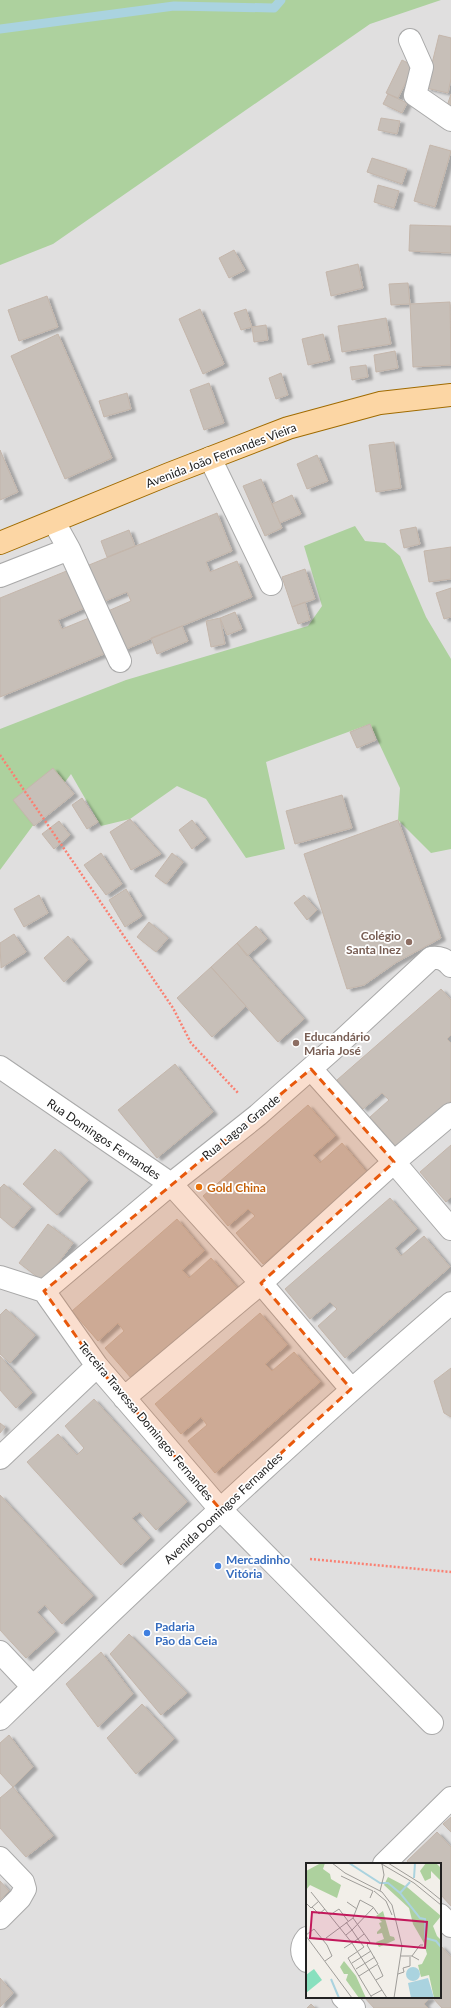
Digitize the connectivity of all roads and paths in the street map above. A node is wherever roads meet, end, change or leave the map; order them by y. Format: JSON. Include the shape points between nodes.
{"nodes":[{"id":1,"x":410,"y":40,"type":"dead end"},
{"id":2,"x":451,"y":120,"type":"edge"},
{"id":3,"x":451,"y":395,"type":"edge"},
{"id":4,"x":210,"y":458,"type":"junction"},
{"id":5,"x":54,"y":522,"type":"junction"},
{"id":6,"x":0,"y":543,"type":"edge"},
{"id":7,"x":68,"y":549,"type":"junction"},
{"id":8,"x":0,"y":576,"type":"edge"},
{"id":9,"x":270,"y":584,"type":"dead end"},
{"id":10,"x":120,"y":661,"type":"dead end"},
{"id":11,"x":0,"y":755,"type":"edge"},
{"id":12,"x":445,"y":962,"type":"edge"},
{"id":13,"x":0,"y":1067,"type":"edge"},
{"id":14,"x":311,"y":1069,"type":"junction"},
{"id":15,"x":451,"y":1114,"type":"edge"},
{"id":16,"x":258,"y":1115,"type":"junction"},
{"id":17,"x":394,"y":1162,"type":"junction"},
{"id":18,"x":171,"y":1184,"type":"junction"},
{"id":19,"x":451,"y":1229,"type":"edge"},
{"id":20,"x":0,"y":1277,"type":"edge"},
{"id":21,"x":260,"y":1283,"type":"junction"},
{"id":22,"x":44,"y":1291,"type":"junction"},
{"id":23,"x":451,"y":1303,"type":"edge"},
{"id":24,"x":98,"y":1366,"type":"junction"},
{"id":25,"x":351,"y":1389,"type":"junction"},
{"id":26,"x":124,"y":1398,"type":"junction"},
{"id":27,"x":0,"y":1458,"type":"edge"},
{"id":28,"x":220,"y":1509,"type":"junction"},
{"id":29,"x":266,"y":1555,"type":"junction"},
{"id":30,"x":451,"y":1572,"type":"edge"},
{"id":31,"x":0,"y":1652,"type":"edge"},
{"id":32,"x":33,"y":1687,"type":"junction"},
{"id":33,"x":0,"y":1719,"type":"edge"},
{"id":34,"x":432,"y":1723,"type":"dead end"},
{"id":35,"x":451,"y":1798,"type":"edge"},
{"id":36,"x":0,"y":1858,"type":"edge"},
{"id":37,"x":387,"y":1863,"type":"edge"},
{"id":38,"x":441,"y":1916,"type":"edge"},
{"id":39,"x":0,"y":1918,"type":"edge"},
{"id":40,"x":451,"y":1926,"type":"edge"},
{"id":41,"x":306,"y":1940,"type":"edge"},
{"id":42,"x":306,"y":1959,"type":"edge"},
{"id":43,"x":344,"y":1998,"type":"edge"},
{"id":44,"x":354,"y":2008,"type":"edge"}],
"edges":[{"from":1,"to":2,"type":"street","via":[[422,67],[415,95]]},
{"from":3,"to":4,"type":"main road","name":"Avenida João Fernandes Vieira","via":[[380,403],[288,428]]},
{"from":4,"to":5,"type":"main road","name":"Avenida João Fernandes Vieira"},
{"from":4,"to":9,"type":"street"},
{"from":5,"to":6,"type":"main road","name":"Avenida João Fernandes Vieira"},
{"from":5,"to":7,"type":"street"},
{"from":7,"to":8,"type":"street"},
{"from":7,"to":10,"type":"street"},
{"from":11,"to":16,"type":"path","via":[[173,1008],[191,1043]]},
{"from":12,"to":14,"type":"street","via":[[431,958],[423,964]]},
{"from":13,"to":18,"type":"street","name":"Rua Domingos Fernandes"},
{"from":14,"to":16,"type":"street","name":"Rua Lagoa Grande"},
{"from":14,"to":17,"type":"street"},
{"from":15,"to":17,"type":"street"},
{"from":16,"to":18,"type":"street","name":"Rua Lagoa Grande"},
{"from":17,"to":19,"type":"street"},
{"from":17,"to":21,"type":"street"},
{"from":18,"to":21,"type":"street"},
{"from":18,"to":22,"type":"street","name":"Rua Domingos Fernandes"},
{"from":20,"to":22,"type":"street"},
{"from":21,"to":25,"type":"street"},
{"from":21,"to":26,"type":"street"},
{"from":22,"to":24,"type":"street","name":"Terceira Travessa Domingos Fernandes"},
{"from":23,"to":25,"type":"street","name":"Avenida Domingos Fernandes"},
{"from":24,"to":26,"type":"street","name":"Terceira Travessa Domingos Fernandes"},
{"from":24,"to":27,"type":"street"},
{"from":25,"to":28,"type":"street","name":"Avenida Domingos Fernandes"},
{"from":26,"to":28,"type":"street","name":"Terceira Travessa Domingos Fernandes"},
{"from":28,"to":29,"type":"street","name":"Terceira Travessa Domingos Fernandes"},
{"from":28,"to":32,"type":"street","name":"Avenida Domingos Fernandes"},
{"from":29,"to":30,"type":"path"},
{"from":29,"to":34,"type":"street","name":"Terceira Travessa Domingos Fernandes"},
{"from":31,"to":32,"type":"street"},
{"from":32,"to":33,"type":"street","name":"Avenida Domingos Fernandes"},
{"from":35,"to":37,"type":"street"},
{"from":36,"to":39,"type":"street","via":[[23,1882],[25,1889],[20,1898]]},
{"from":38,"to":40,"type":"street"},
{"from":41,"to":42,"type":"street","via":[[302,1946],[302,1953]]},
{"from":43,"to":44,"type":"street"}]}
